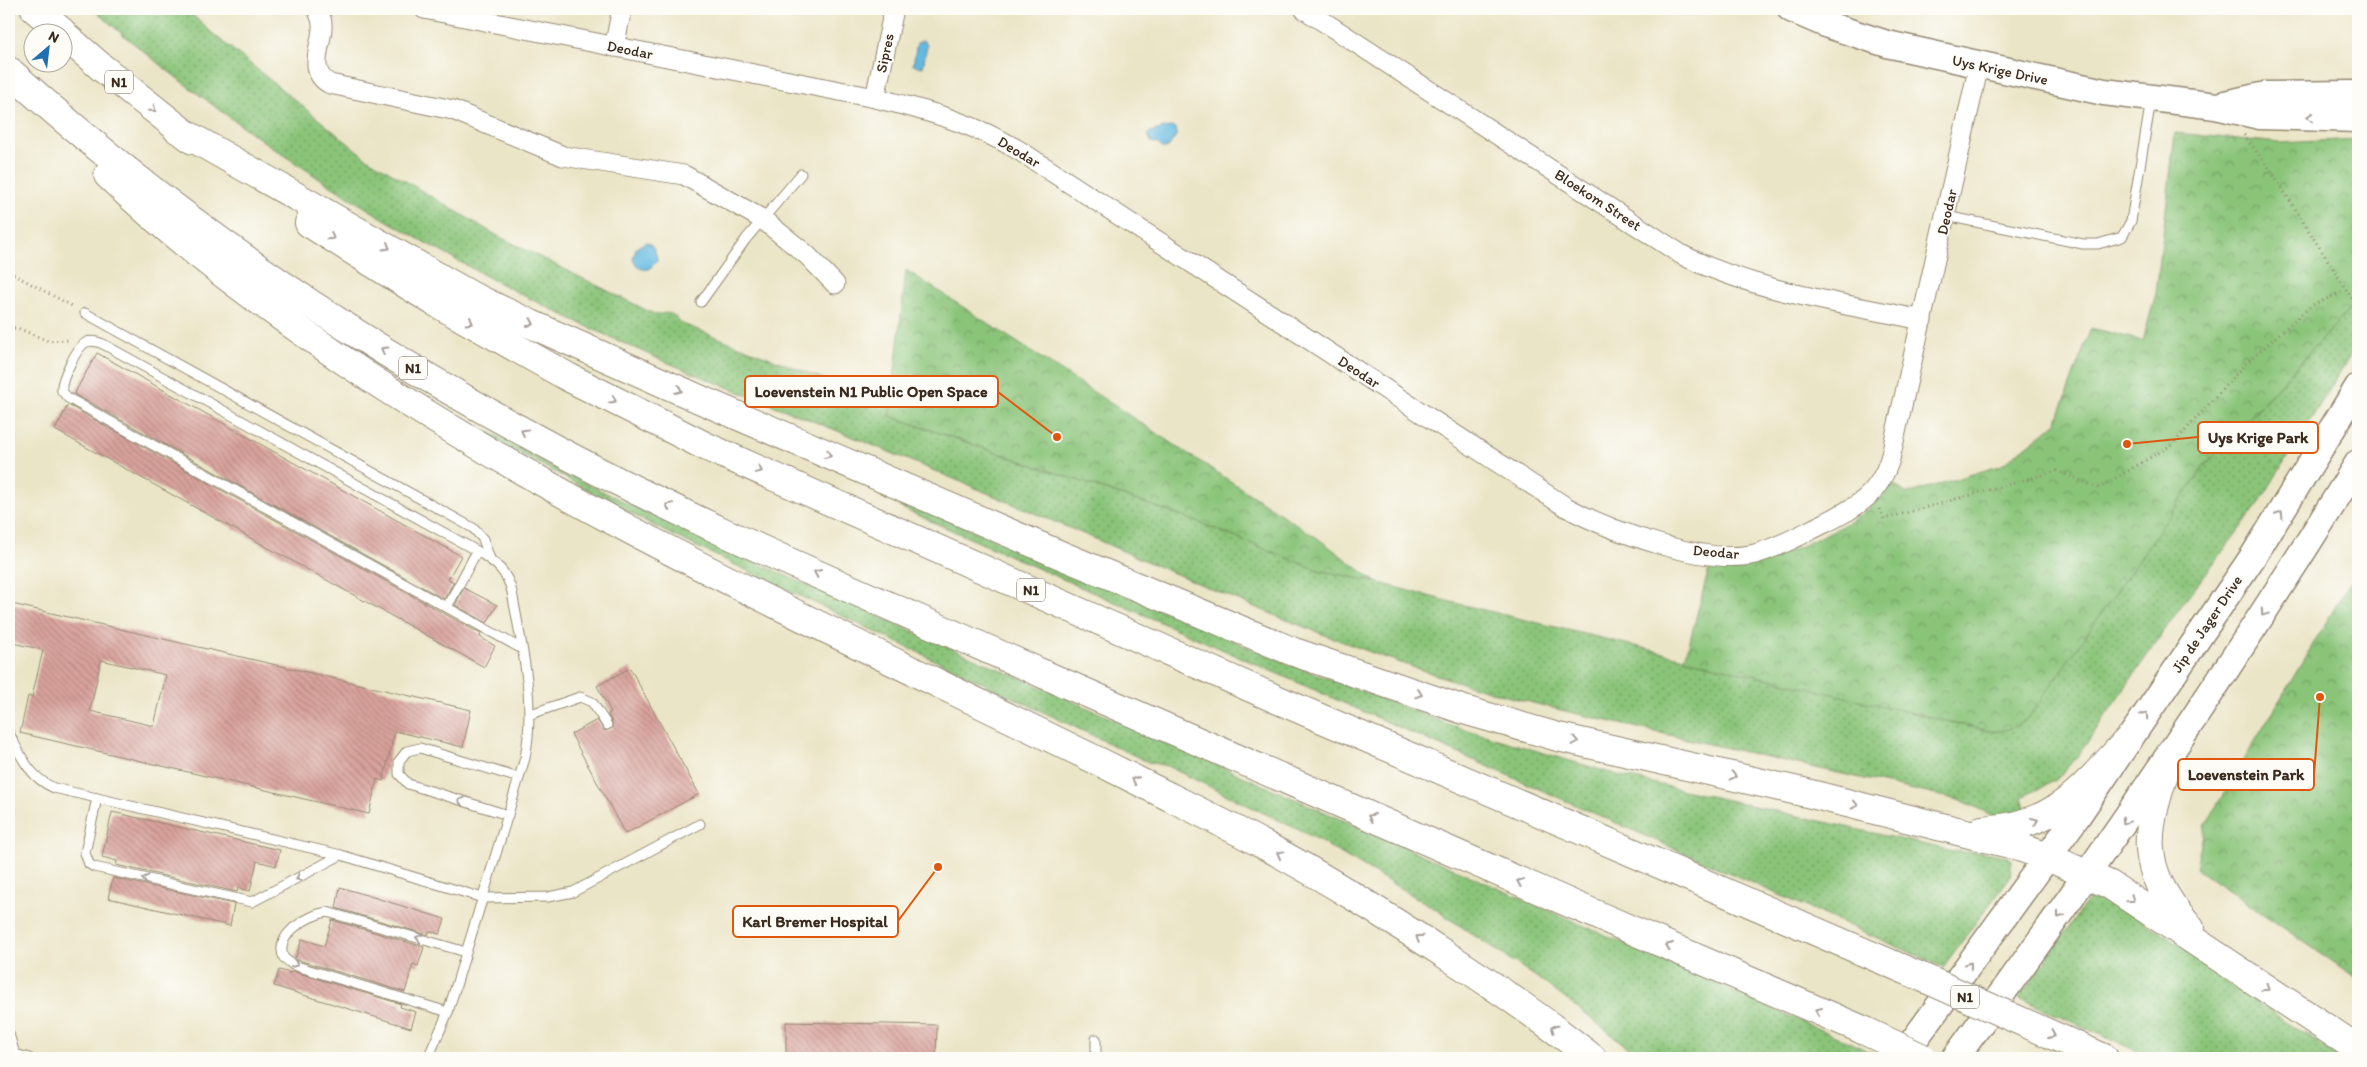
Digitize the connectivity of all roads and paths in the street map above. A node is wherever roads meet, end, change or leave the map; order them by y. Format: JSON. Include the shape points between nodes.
{"nodes":[{"id":1,"x":35,"y":9,"type":"edge"},
{"id":2,"x":317,"y":9,"type":"edge"},
{"id":3,"x":424,"y":9,"type":"edge"},
{"id":4,"x":622,"y":9,"type":"edge"},
{"id":5,"x":894,"y":9,"type":"edge"},
{"id":6,"x":1304,"y":9,"type":"edge"},
{"id":7,"x":1791,"y":9,"type":"edge"},
{"id":8,"x":50,"y":22,"type":"edge"},
{"id":9,"x":72,"y":41,"type":"edge"},
{"id":10,"x":614,"y":47,"type":"junction"},
{"id":11,"x":1979,"y":65,"type":"junction"},
{"id":12,"x":9,"y":72,"type":"edge"},
{"id":13,"x":9,"y":77,"type":"edge"},
{"id":14,"x":2358,"y":94,"type":"edge"},
{"id":15,"x":876,"y":98,"type":"junction"},
{"id":16,"x":2151,"y":100,"type":"junction"},
{"id":17,"x":2216,"y":106,"type":"junction"},
{"id":18,"x":2358,"y":119,"type":"edge"},
{"id":19,"x":177,"y":129,"type":"junction"},
{"id":20,"x":2241,"y":131,"type":"dead end"},
{"id":21,"x":801,"y":174,"type":"dead end"},
{"id":22,"x":1946,"y":216,"type":"junction"},
{"id":23,"x":762,"y":218,"type":"junction"},
{"id":24,"x":9,"y":272,"type":"edge"},
{"id":25,"x":835,"y":284,"type":"dead end"},
{"id":26,"x":2346,"y":290,"type":"junction"},
{"id":27,"x":701,"y":302,"type":"dead end"},
{"id":28,"x":2358,"y":308,"type":"edge"},
{"id":29,"x":85,"y":313,"type":"joint"},
{"id":30,"x":1922,"y":320,"type":"junction"},
{"id":31,"x":9,"y":328,"type":"edge"},
{"id":32,"x":81,"y":346,"type":"junction"},
{"id":33,"x":2358,"y":387,"type":"edge"},
{"id":34,"x":2358,"y":463,"type":"edge"},
{"id":35,"x":1873,"y":492,"type":"junction"},
{"id":36,"x":477,"y":551,"type":"junction"},
{"id":37,"x":490,"y":559,"type":"junction"},
{"id":38,"x":446,"y":607,"type":"junction"},
{"id":39,"x":522,"y":649,"type":"junction"},
{"id":40,"x":531,"y":714,"type":"junction"},
{"id":41,"x":607,"y":725,"type":"dead end"},
{"id":42,"x":9,"y":733,"type":"edge"},
{"id":43,"x":2129,"y":739,"type":"junction"},
{"id":44,"x":2171,"y":752,"type":"junction"},
{"id":45,"x":519,"y":778,"type":"junction"},
{"id":46,"x":97,"y":798,"type":"junction"},
{"id":47,"x":508,"y":815,"type":"junction"},
{"id":48,"x":700,"y":824,"type":"dead end"},
{"id":49,"x":1953,"y":830,"type":"junction"},
{"id":50,"x":342,"y":855,"type":"junction"},
{"id":51,"x":2048,"y":857,"type":"junction"},
{"id":52,"x":2088,"y":875,"type":"junction"},
{"id":53,"x":483,"y":898,"type":"junction"},
{"id":54,"x":466,"y":952,"type":"junction"},
{"id":55,"x":2219,"y":958,"type":"junction"},
{"id":56,"x":448,"y":1012,"type":"junction"},
{"id":57,"x":9,"y":1034,"type":"edge"},
{"id":58,"x":1096,"y":1039,"type":"dead end"},
{"id":59,"x":2358,"y":1050,"type":"edge"},
{"id":60,"x":16,"y":1056,"type":"edge"},
{"id":61,"x":28,"y":1058,"type":"edge"},
{"id":62,"x":428,"y":1058,"type":"edge"},
{"id":63,"x":1096,"y":1058,"type":"edge"},
{"id":64,"x":1592,"y":1058,"type":"edge"},
{"id":65,"x":1902,"y":1058,"type":"edge"},
{"id":66,"x":1923,"y":1058,"type":"edge"},
{"id":67,"x":1955,"y":1058,"type":"edge"},
{"id":68,"x":2104,"y":1058,"type":"edge"}],
"edges":[{"from":1,"to":8,"type":"highway","number":"N1"},
{"from":2,"to":23,"type":"street","via":[[322,29],[316,64],[320,75],[330,84],[453,110],[563,156],[684,175]]},
{"from":3,"to":10,"type":"street","name":"Deodar"},
{"from":4,"to":10,"type":"street"},
{"from":5,"to":15,"type":"street","name":"Sipres"},
{"from":6,"to":30,"type":"street","name":"Bloekom Street","via":[[1691,259],[1736,278],[1775,289]]},
{"from":7,"to":11,"type":"main road","name":"Uys Krige Drive","via":[[1857,36]]},
{"from":9,"to":19,"type":"highway","number":"N1","one_way":true},
{"from":10,"to":15,"type":"street","name":"Deodar"},
{"from":11,"to":16,"type":"main road","name":"Uys Krige Drive"},
{"from":11,"to":22,"type":"street","name":"Deodar"},
{"from":66,"to":12,"type":"highway","number":"N1","one_way":true,"bridge":true,"via":[[879,601],[681,512],[536,439],[282,287],[174,208],[64,121]]},
{"from":64,"to":13,"type":"highway","one_way":true,"via":[[1485,980],[1332,883],[1267,846],[700,568],[522,471],[415,408],[290,324],[144,210]]},
{"from":14,"to":17,"type":"main road","name":"Uys Krige Drive","via":[[2266,95]]},
{"from":15,"to":35,"type":"street","name":"Deodar","via":[[950,117],[1004,141],[1566,507],[1613,530],[1705,554],[1754,554],[1853,509]]},
{"from":16,"to":17,"type":"main road","name":"Uys Krige Drive"},
{"from":16,"to":22,"type":"lane","via":[[2131,221],[2122,237],[2098,244],[2083,244]]},
{"from":18,"to":17,"type":"main road","name":"Uys Krige Drive","one_way":true,"via":[[2260,116]]},
{"from":19,"to":49,"type":"highway","one_way":true,"via":[[472,296],[531,324],[838,460],[1294,652],[1464,710],[1558,737],[1807,793]]},
{"from":19,"to":68,"type":"highway","number":"N1","one_way":true,"bridge":true,"via":[[270,197],[433,301],[568,377],[705,446],[1276,699]]},
{"from":20,"to":26,"type":"path","via":[[2269,168]]},
{"from":21,"to":23,"type":"lane"},
{"from":22,"to":30,"type":"street","name":"Deodar"},
{"from":23,"to":25,"type":"street","via":[[807,255]]},
{"from":23,"to":27,"type":"lane"},
{"from":24,"to":29,"type":"path"},
{"from":26,"to":28,"type":"path"},
{"from":26,"to":35,"type":"path","via":[[2312,306],[2245,364],[2173,444],[2099,488],[2057,471],[1884,520]]},
{"from":29,"to":37,"type":"lane","via":[[473,528],[483,539]]},
{"from":30,"to":35,"type":"street","name":"Deodar","via":[[1890,459],[1884,477]]},
{"from":31,"to":32,"type":"path","via":[[18,328],[48,341],[70,340]]},
{"from":32,"to":36,"type":"lane","via":[[92,341],[103,344]]},
{"from":32,"to":38,"type":"lane","via":[[62,380],[62,391],[68,398]]},
{"from":43,"to":33,"type":"main road","name":"Jip de Jager Drive","one_way":true,"via":[[2254,555]]},
{"from":34,"to":44,"type":"main road","one_way":true,"via":[[2291,572]]},
{"from":36,"to":37,"type":"lane"},
{"from":36,"to":38,"type":"lane"},
{"from":37,"to":39,"type":"lane","via":[[510,583]]},
{"from":38,"to":39,"type":"lane"},
{"from":39,"to":40,"type":"lane"},
{"from":40,"to":41,"type":"lane","via":[[580,697],[592,702]]},
{"from":40,"to":45,"type":"lane"},
{"from":42,"to":46,"type":"lane","via":[[24,763],[37,779],[54,788]]},
{"from":49,"to":43,"type":"highway","one_way":true,"via":[[2003,829],[2042,818],[2072,797]]},
{"from":43,"to":51,"type":"main road","name":"Jip de Jager Drive"},
{"from":44,"to":52,"type":"main road","one_way":true},
{"from":44,"to":55,"type":"highway","via":[[2150,822],[2148,847],[2151,862],[2167,899]]},
{"from":45,"to":47,"type":"lane"},
{"from":47,"to":45,"type":"lane","one_way":true,"via":[[408,784],[399,774],[399,761],[407,751],[420,748]]},
{"from":46,"to":50,"type":"lane"},
{"from":50,"to":46,"type":"lane","one_way":true,"via":[[252,902],[94,868],[85,853]]},
{"from":47,"to":53,"type":"lane"},
{"from":48,"to":53,"type":"lane","via":[[572,892],[548,897]]},
{"from":49,"to":51,"type":"highway"},
{"from":50,"to":53,"type":"lane"},
{"from":51,"to":52,"type":"highway"},
{"from":65,"to":51,"type":"main road","name":"Jip de Jager Drive","one_way":true},
{"from":52,"to":55,"type":"highway","one_way":true,"via":[[2110,885]]},
{"from":52,"to":67,"type":"main road","one_way":true},
{"from":53,"to":54,"type":"lane"},
{"from":54,"to":56,"type":"lane"},
{"from":54,"to":56,"type":"lane","one_way":true,"via":[[327,912],[308,917],[296,925],[283,945],[284,958],[293,964]]},
{"from":55,"to":59,"type":"highway","one_way":true},
{"from":56,"to":62,"type":"lane"},
{"from":57,"to":60,"type":"lane"},
{"from":58,"to":63,"type":"lane"},
{"from":60,"to":61,"type":"lane"}]}
